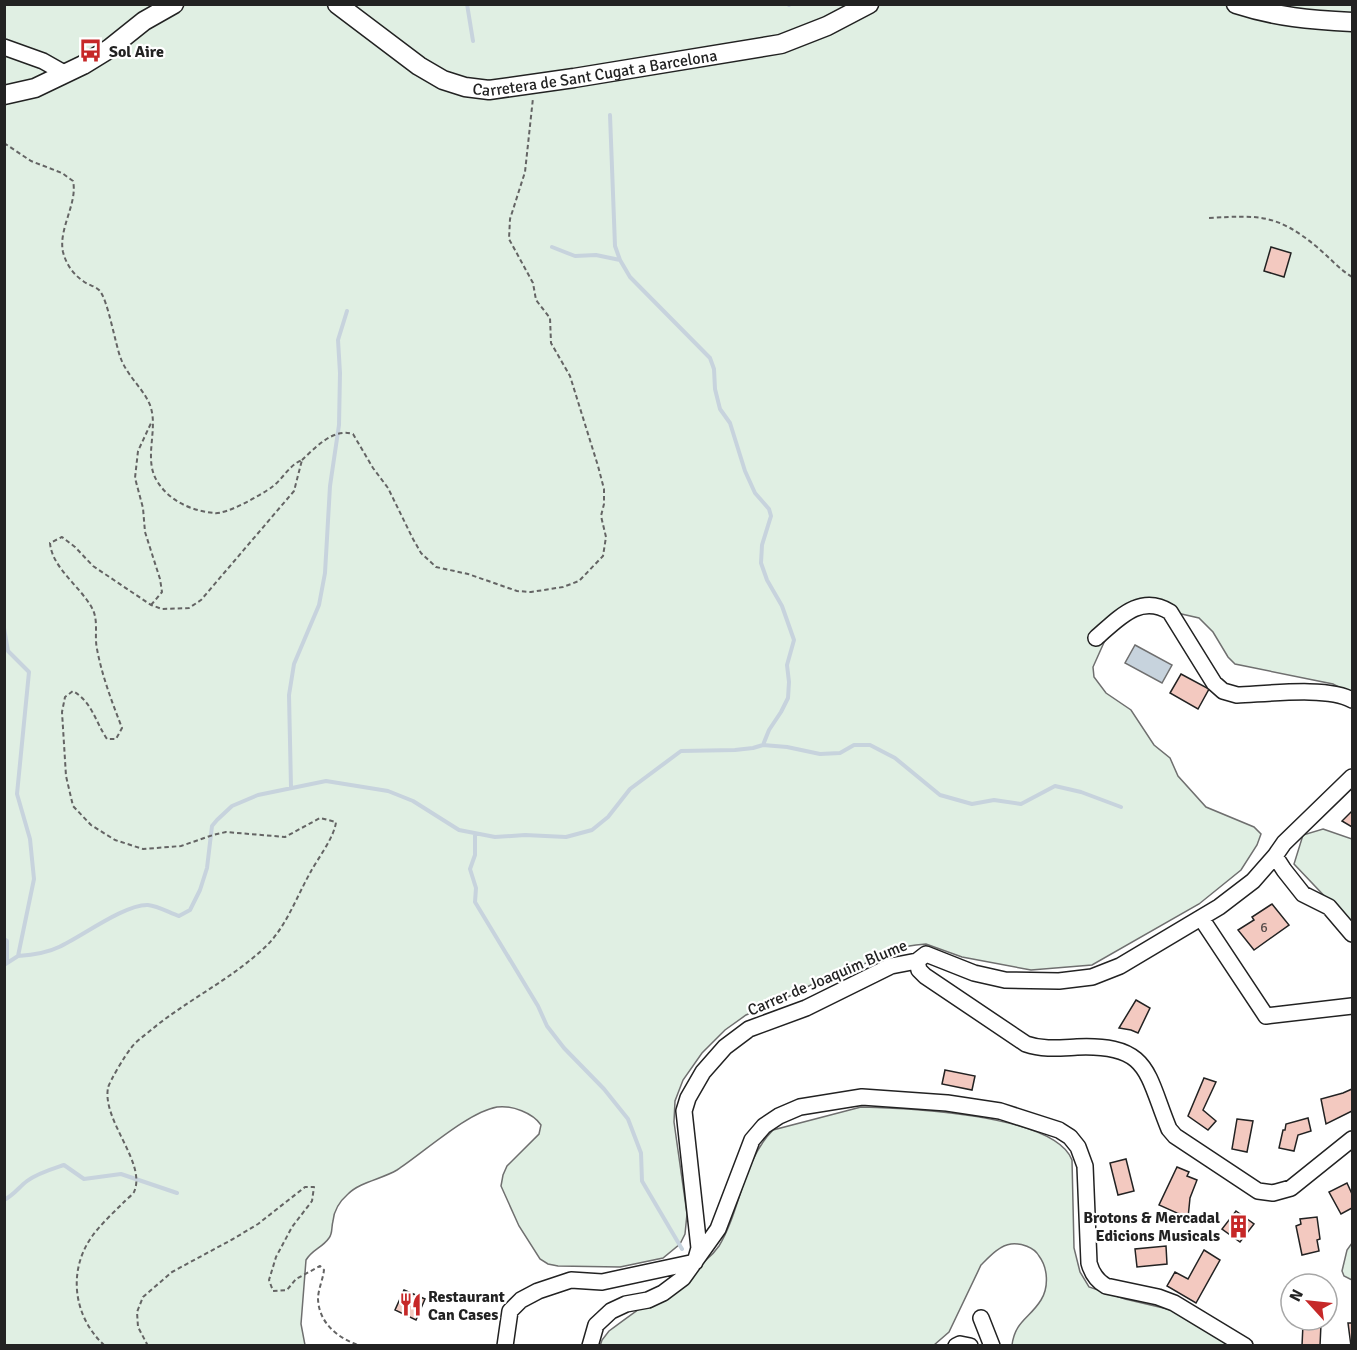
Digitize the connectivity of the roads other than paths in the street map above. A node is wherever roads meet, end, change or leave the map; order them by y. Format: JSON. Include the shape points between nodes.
{"nodes":[{"id":1,"x":174,"y":4,"type":"edge"},
{"id":2,"x":337,"y":4,"type":"edge"},
{"id":3,"x":869,"y":4,"type":"edge"},
{"id":4,"x":1236,"y":4,"type":"edge"},
{"id":5,"x":1353,"y":22,"type":"edge"},
{"id":6,"x":4,"y":47,"type":"edge"},
{"id":7,"x":66,"y":74,"type":"junction"},
{"id":8,"x":4,"y":95,"type":"edge"},
{"id":9,"x":1096,"y":638,"type":"dead end"},
{"id":10,"x":1353,"y":700,"type":"edge"},
{"id":11,"x":1353,"y":777,"type":"edge"},
{"id":12,"x":1275,"y":856,"type":"junction"},
{"id":13,"x":1201,"y":918,"type":"junction"},
{"id":14,"x":1353,"y":934,"type":"edge"},
{"id":15,"x":916,"y":961,"type":"junction"},
{"id":16,"x":1353,"y":1006,"type":"edge"},
{"id":17,"x":1353,"y":1139,"type":"edge"},
{"id":18,"x":695,"y":1262,"type":"junction"},
{"id":19,"x":981,"y":1318,"type":"dead end"},
{"id":20,"x":505,"y":1346,"type":"edge"},
{"id":21,"x":590,"y":1346,"type":"edge"},
{"id":22,"x":956,"y":1346,"type":"edge"},
{"id":23,"x":970,"y":1346,"type":"edge"},
{"id":24,"x":992,"y":1346,"type":"edge"},
{"id":25,"x":1245,"y":1346,"type":"edge"}],
"edges":[{"from":1,"to":7,"type":"main road"},
{"from":2,"to":3,"type":"main road","name":"Carretera de Sant Cugat a Barcelona","via":[[442,80],[489,90],[781,44]]},
{"from":4,"to":5,"type":"main road","via":[[1303,20]]},
{"from":6,"to":7,"type":"street"},
{"from":7,"to":8,"type":"main road","via":[[35,88]]},
{"from":9,"to":10,"type":"street","via":[[1129,610],[1162,607],[1170,612],[1214,683],[1223,691],[1237,695],[1327,693]]},
{"from":11,"to":12,"type":"street","name":"Carrer de Joaquim Blume"},
{"from":12,"to":13,"type":"street","name":"Carrer de Joaquim Blume","via":[[1253,881]]},
{"from":12,"to":14,"type":"street","via":[[1303,894],[1329,907]]},
{"from":13,"to":15,"type":"street","name":"Carrer de Joaquim Blume","via":[[1120,966],[1083,980],[1035,982],[989,977],[930,954]]},
{"from":13,"to":16,"type":"street","via":[[1266,1016]]},
{"from":15,"to":17,"type":"street","via":[[925,976],[1026,1044],[1043,1048],[1106,1047],[1135,1059],[1149,1075],[1169,1130],[1258,1191],[1274,1193],[1291,1188]]},
{"from":15,"to":18,"type":"street","name":"Carrer de Joaquim Blume","via":[[891,966],[806,1008],[749,1029],[725,1047],[703,1072],[684,1111],[697,1218],[699,1248]]},
{"from":18,"to":20,"type":"street","via":[[602,1282],[571,1280],[538,1291],[510,1311]]},
{"from":18,"to":21,"type":"street","via":[[683,1278],[663,1293],[612,1311],[596,1325]]},
{"from":18,"to":25,"type":"street","via":[[718,1228],[752,1140],[779,1116],[800,1107],[862,1097],[1000,1111],[1059,1130],[1078,1147],[1084,1166],[1089,1263],[1096,1279],[1106,1286],[1174,1304]]},
{"from":19,"to":24,"type":"street"},
{"from":22,"to":23,"type":"street"}]}
